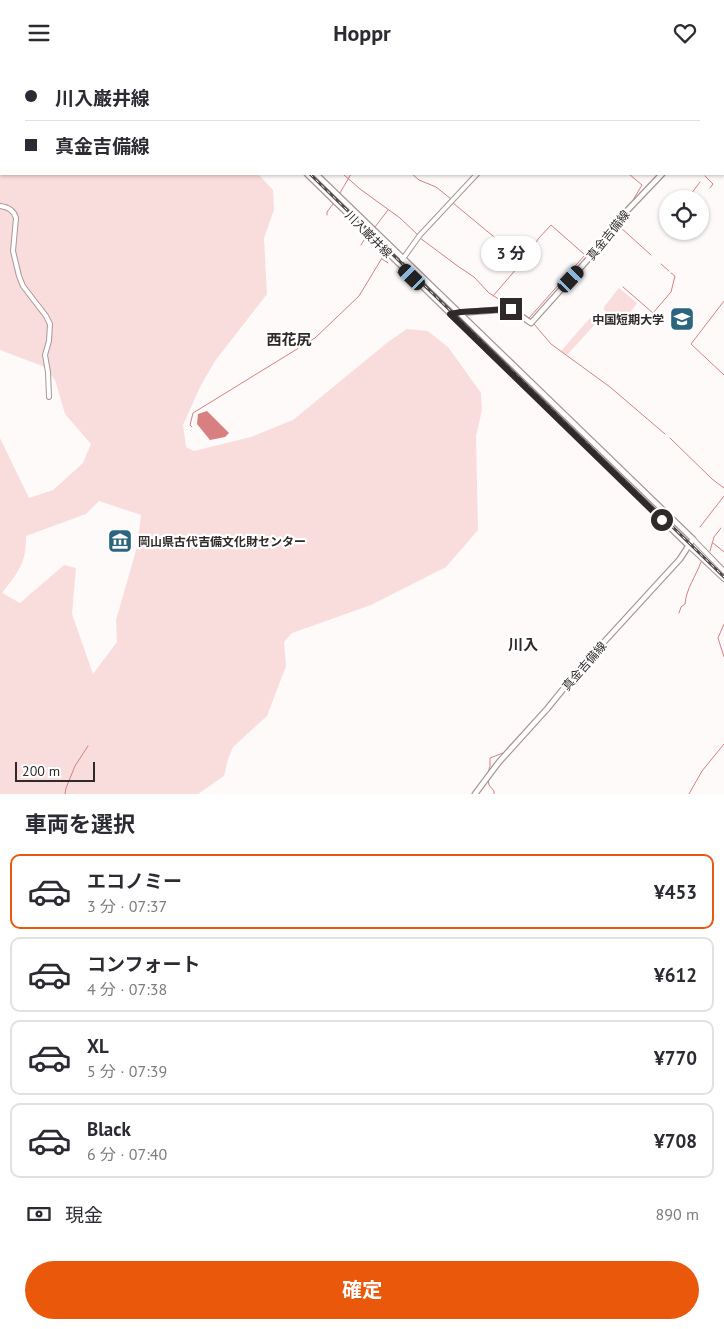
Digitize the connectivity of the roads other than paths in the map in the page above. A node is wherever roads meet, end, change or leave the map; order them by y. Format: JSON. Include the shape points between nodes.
{"nodes":[{"id":1,"x":308,"y":175,"type":"edge"},
{"id":2,"x":317,"y":175,"type":"edge"},
{"id":3,"x":476,"y":175,"type":"edge"},
{"id":4,"x":661,"y":175,"type":"edge"},
{"id":5,"x":0,"y":206,"type":"edge"},
{"id":6,"x":402,"y":259,"type":"junction"},
{"id":7,"x":400,"y":265,"type":"junction"},
{"id":8,"x":458,"y":312,"type":"junction"},
{"id":9,"x":450,"y":314,"type":"junction"},
{"id":10,"x":49,"y":397,"type":"dead end"},
{"id":11,"x":693,"y":539,"type":"junction"},
{"id":12,"x":689,"y":546,"type":"junction"},
{"id":13,"x":724,"y":571,"type":"edge"},
{"id":14,"x":724,"y":579,"type":"edge"},
{"id":15,"x":475,"y":794,"type":"edge"}],
"edges":[{"from":1,"to":7,"type":"main road","name":"川入巌井線"},
{"from":2,"to":6,"type":"main road","name":"川入巌井線"},
{"from":3,"to":6,"type":"street"},
{"from":4,"to":8,"type":"main road","name":"真金吉備線","via":[[531,323],[511,309]]},
{"from":5,"to":10,"type":"street","via":[[14,213],[13,251],[19,275],[50,324],[45,355]]},
{"from":6,"to":7,"type":"street"},
{"from":6,"to":8,"type":"main road","name":"川入巌井線"},
{"from":7,"to":9,"type":"main road","name":"川入巌井線"},
{"from":8,"to":9,"type":"main road","name":"真金吉備線"},
{"from":8,"to":11,"type":"main road","name":"川入巌井線"},
{"from":9,"to":12,"type":"main road","name":"川入巌井線"},
{"from":11,"to":12,"type":"main road","name":"真金吉備線"},
{"from":11,"to":13,"type":"street"},
{"from":12,"to":14,"type":"street"},
{"from":12,"to":15,"type":"main road","name":"真金吉備線","via":[[513,745]]}]}
